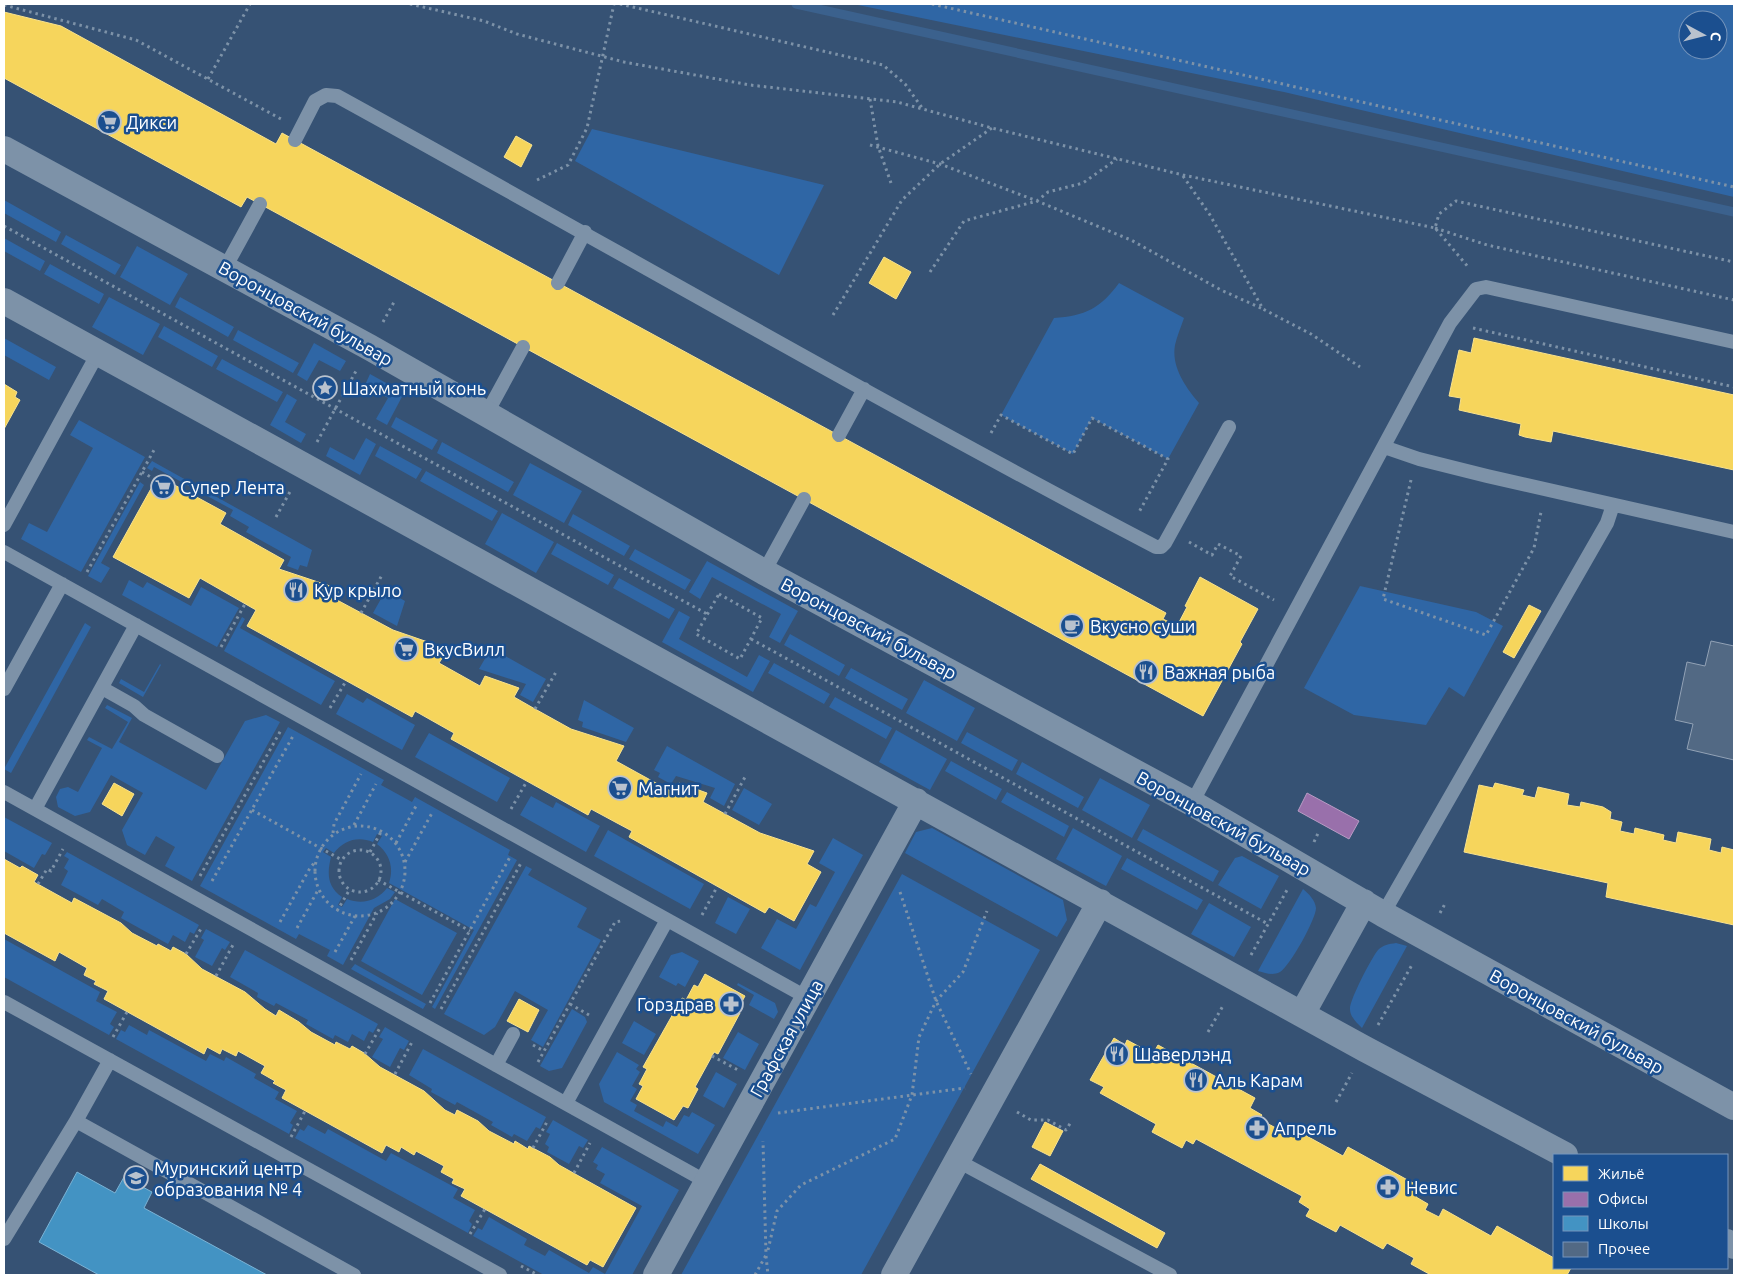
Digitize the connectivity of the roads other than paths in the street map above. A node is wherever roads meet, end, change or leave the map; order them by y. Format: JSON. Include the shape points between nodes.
{"nodes":[{"id":1,"x":298,"y":135,"type":"road end"},
{"id":2,"x":4,"y":149,"type":"edge"},
{"id":3,"x":260,"y":204,"type":"dead end"},
{"id":4,"x":585,"y":232,"type":"junction"},
{"id":5,"x":225,"y":268,"type":"junction"},
{"id":6,"x":558,"y":283,"type":"dead end"},
{"id":7,"x":4,"y":301,"type":"edge"},
{"id":8,"x":1734,"y":342,"type":"edge"},
{"id":9,"x":523,"y":347,"type":"dead end"},
{"id":10,"x":98,"y":353,"type":"junction"},
{"id":11,"x":864,"y":389,"type":"junction"},
{"id":12,"x":487,"y":413,"type":"junction"},
{"id":13,"x":1229,"y":427,"type":"dead end"},
{"id":14,"x":839,"y":435,"type":"dead end"},
{"id":15,"x":1384,"y":446,"type":"junction"},
{"id":16,"x":804,"y":500,"type":"dead end"},
{"id":17,"x":1613,"y":506,"type":"junction"},
{"id":18,"x":4,"y":525,"type":"edge"},
{"id":19,"x":1734,"y":532,"type":"edge"},
{"id":20,"x":4,"y":552,"type":"edge"},
{"id":21,"x":764,"y":572,"type":"junction"},
{"id":22,"x":62,"y":584,"type":"junction"},
{"id":23,"x":136,"y":625,"type":"junction"},
{"id":24,"x":102,"y":688,"type":"junction"},
{"id":25,"x":4,"y":689,"type":"edge"},
{"id":26,"x":218,"y":756,"type":"dead end"},
{"id":27,"x":4,"y":792,"type":"edge"},
{"id":28,"x":916,"y":801,"type":"junction"},
{"id":29,"x":1192,"y":803,"type":"junction"},
{"id":30,"x":35,"y":809,"type":"junction"},
{"id":31,"x":1100,"y":902,"type":"junction"},
{"id":32,"x":1373,"y":908,"type":"junction"},
{"id":33,"x":667,"y":920,"type":"junction"},
{"id":34,"x":808,"y":998,"type":"junction"},
{"id":35,"x":4,"y":1002,"type":"edge"},
{"id":36,"x":1302,"y":1014,"type":"junction"},
{"id":37,"x":513,"y":1034,"type":"dead end"},
{"id":38,"x":110,"y":1060,"type":"junction"},
{"id":39,"x":496,"y":1065,"type":"junction"},
{"id":40,"x":566,"y":1103,"type":"junction"},
{"id":41,"x":1734,"y":1107,"type":"edge"},
{"id":42,"x":76,"y":1121,"type":"junction"},
{"id":43,"x":1563,"y":1154,"type":"edge"},
{"id":44,"x":958,"y":1160,"type":"junction"},
{"id":45,"x":707,"y":1182,"type":"junction"},
{"id":46,"x":4,"y":1240,"type":"edge"},
{"id":47,"x":480,"y":1270,"type":"edge"},
{"id":48,"x":354,"y":1275,"type":"edge"},
{"id":49,"x":500,"y":1275,"type":"edge"},
{"id":50,"x":656,"y":1275,"type":"edge"},
{"id":51,"x":894,"y":1275,"type":"edge"},
{"id":52,"x":1170,"y":1275,"type":"edge"}],
"edges":[{"from":1,"to":4,"type":"lane","via":[[315,101],[326,95],[337,96]]},
{"from":2,"to":5,"type":"street","name":"Воронцовский бульвар"},
{"from":3,"to":5,"type":"lane"},
{"from":4,"to":6,"type":"lane"},
{"from":4,"to":11,"type":"lane"},
{"from":5,"to":12,"type":"street","name":"Воронцовский бульвар"},
{"from":7,"to":10,"type":"street"},
{"from":8,"to":15,"type":"lane","via":[[1486,287],[1476,290],[1450,323]]},
{"from":9,"to":12,"type":"lane"},
{"from":10,"to":18,"type":"lane"},
{"from":10,"to":28,"type":"street"},
{"from":11,"to":13,"type":"lane","via":[[1156,547],[1165,543]]},
{"from":11,"to":14,"type":"lane"},
{"from":12,"to":21,"type":"street","name":"Воронцовский бульвар"},
{"from":15,"to":17,"type":"lane","via":[[1419,459]]},
{"from":15,"to":29,"type":"lane"},
{"from":16,"to":21,"type":"lane"},
{"from":17,"to":19,"type":"lane"},
{"from":17,"to":32,"type":"lane","via":[[1607,523]]},
{"from":20,"to":22,"type":"lane"},
{"from":21,"to":29,"type":"street","name":"Воронцовский бульвар"},
{"from":22,"to":23,"type":"lane"},
{"from":22,"to":25,"type":"lane"},
{"from":23,"to":24,"type":"lane"},
{"from":23,"to":33,"type":"lane"},
{"from":24,"to":26,"type":"lane"},
{"from":24,"to":30,"type":"lane"},
{"from":27,"to":30,"type":"lane"},
{"from":28,"to":31,"type":"street"},
{"from":28,"to":34,"type":"street","name":"Графская улица"},
{"from":29,"to":32,"type":"street","name":"Воронцовский бульвар"},
{"from":30,"to":39,"type":"lane"},
{"from":31,"to":36,"type":"street"},
{"from":31,"to":44,"type":"street"},
{"from":32,"to":36,"type":"street"},
{"from":32,"to":41,"type":"street","name":"Воронцовский бульвар"},
{"from":33,"to":34,"type":"lane"},
{"from":33,"to":40,"type":"lane"},
{"from":34,"to":45,"type":"street","name":"Графская улица"},
{"from":35,"to":38,"type":"lane"},
{"from":36,"to":43,"type":"street"},
{"from":37,"to":39,"type":"lane"},
{"from":38,"to":42,"type":"lane"},
{"from":38,"to":47,"type":"lane"},
{"from":39,"to":40,"type":"lane"},
{"from":40,"to":45,"type":"lane"},
{"from":42,"to":46,"type":"lane"},
{"from":42,"to":48,"type":"lane"},
{"from":44,"to":51,"type":"street"},
{"from":44,"to":52,"type":"lane"},
{"from":45,"to":50,"type":"street","name":"Графская улица"},
{"from":47,"to":49,"type":"lane"}]}
